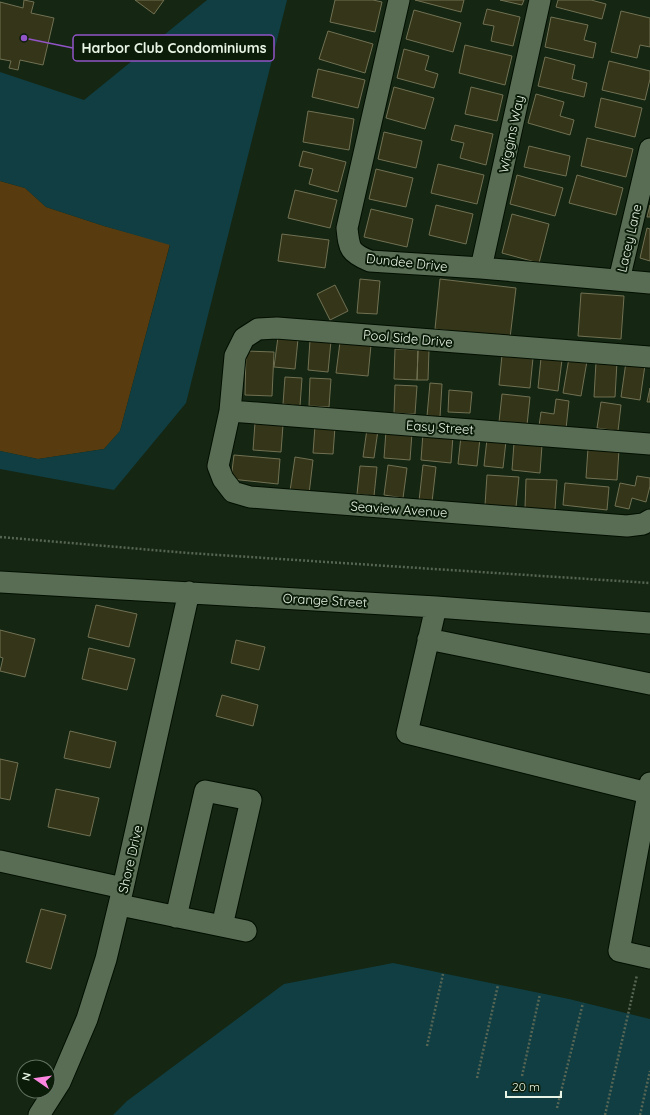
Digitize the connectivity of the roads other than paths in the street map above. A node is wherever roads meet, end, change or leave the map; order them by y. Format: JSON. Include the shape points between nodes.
{"nodes":[{"id":1,"x":399,"y":0,"type":"edge"},
{"id":2,"x":540,"y":0,"type":"edge"},
{"id":3,"x":650,"y":149,"type":"edge"},
{"id":4,"x":481,"y":268,"type":"junction"},
{"id":5,"x":619,"y":280,"type":"junction"},
{"id":6,"x":650,"y":283,"type":"edge"},
{"id":7,"x":650,"y":357,"type":"edge"},
{"id":8,"x":230,"y":411,"type":"junction"},
{"id":9,"x":650,"y":444,"type":"edge"},
{"id":10,"x":650,"y":520,"type":"edge"},
{"id":11,"x":0,"y":582,"type":"edge"},
{"id":12,"x":189,"y":592,"type":"junction"},
{"id":13,"x":436,"y":607,"type":"junction"},
{"id":14,"x":650,"y":623,"type":"edge"},
{"id":15,"x":428,"y":639,"type":"junction"},
{"id":16,"x":650,"y":684,"type":"edge"},
{"id":17,"x":649,"y":790,"type":"edge"},
{"id":18,"x":0,"y":861,"type":"edge"},
{"id":19,"x":122,"y":896,"type":"junction"},
{"id":20,"x":176,"y":917,"type":"junction"},
{"id":21,"x":222,"y":926,"type":"junction"},
{"id":22,"x":246,"y":931,"type":"dead end"},
{"id":23,"x":646,"y":957,"type":"edge"},
{"id":24,"x":39,"y":1115,"type":"edge"}],
"edges":[{"from":1,"to":4,"type":"street","name":"Dundee Drive","via":[[347,228],[349,245],[356,255],[370,261]]},
{"from":2,"to":4,"type":"street","name":"Wiggins Way"},
{"from":3,"to":5,"type":"street","name":"Lacey Lane"},
{"from":4,"to":5,"type":"street","name":"Dundee Drive"},
{"from":5,"to":6,"type":"street","name":"Dundee Drive"},
{"from":7,"to":8,"type":"street","name":"Pool Side Drive","via":[[277,328],[258,330],[244,338],[235,356]]},
{"from":8,"to":9,"type":"street","name":"Easy Street"},
{"from":8,"to":10,"type":"street","name":"Seaview Avenue","via":[[218,466],[223,479],[233,492],[250,497],[627,526],[643,524]]},
{"from":11,"to":12,"type":"street","name":"Orange Street"},
{"from":12,"to":13,"type":"street","name":"Orange Street"},
{"from":12,"to":19,"type":"street","name":"Shore Drive"},
{"from":13,"to":14,"type":"street","name":"Orange Street"},
{"from":13,"to":15,"type":"street"},
{"from":15,"to":16,"type":"street"},
{"from":15,"to":17,"type":"street","via":[[407,733]]},
{"from":17,"to":23,"type":"street","via":[[619,951]]},
{"from":18,"to":19,"type":"street"},
{"from":19,"to":20,"type":"street"},
{"from":19,"to":24,"type":"street","name":"Shore Drive","via":[[87,1020],[60,1082]]},
{"from":20,"to":21,"type":"street"},
{"from":20,"to":21,"type":"street","via":[[206,791],[251,800]]},
{"from":21,"to":22,"type":"street"}]}
